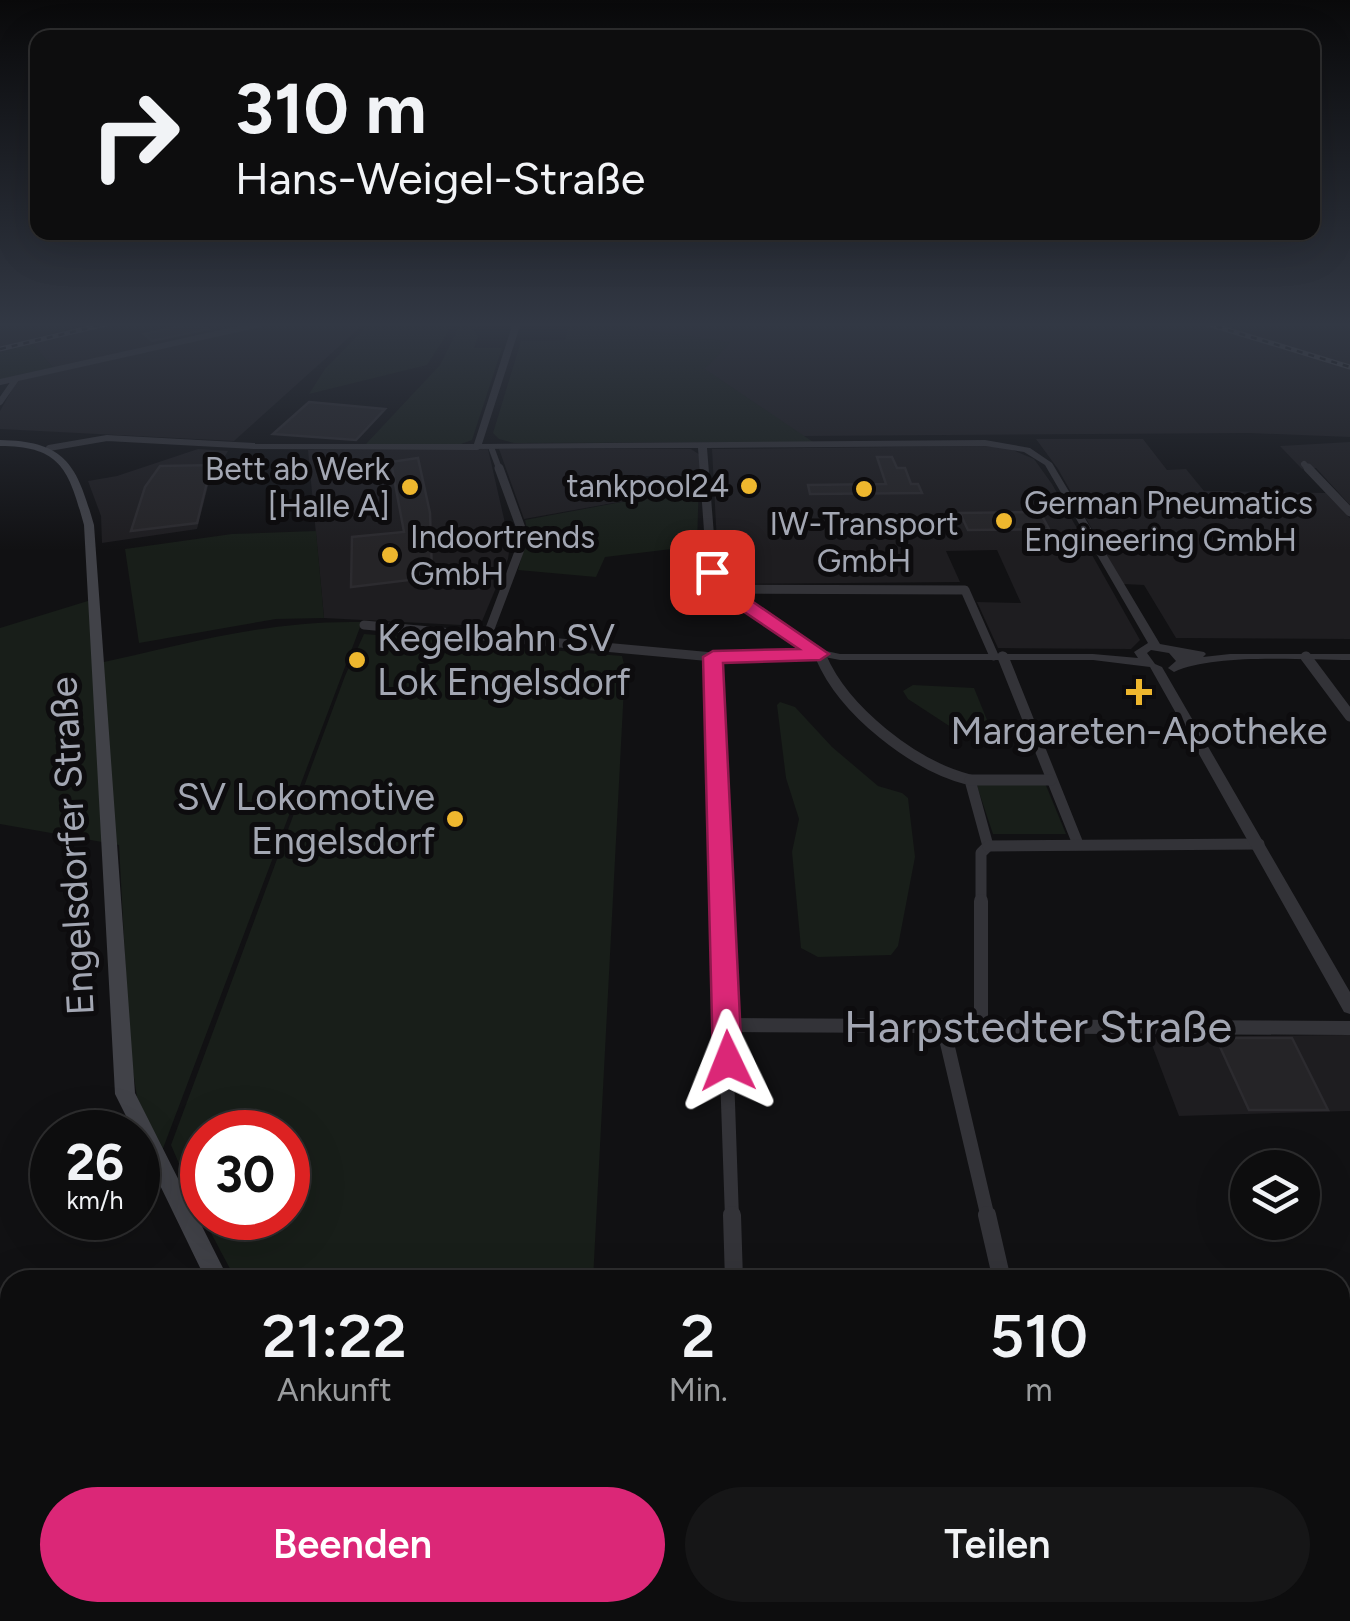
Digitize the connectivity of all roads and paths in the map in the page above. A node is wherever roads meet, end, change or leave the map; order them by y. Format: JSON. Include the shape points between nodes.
{"nodes":[{"id":1,"x":493,"y":399,"type":"edge"},
{"id":2,"x":485,"y":424,"type":"junction"},
{"id":3,"x":0,"y":444,"type":"edge"},
{"id":4,"x":702,"y":445,"type":"junction"},
{"id":5,"x":492,"y":446,"type":"junction"},
{"id":6,"x":477,"y":447,"type":"junction"},
{"id":7,"x":51,"y":450,"type":"junction"},
{"id":8,"x":1304,"y":464,"type":"dead end"},
{"id":9,"x":1350,"y":512,"type":"edge"},
{"id":10,"x":724,"y":589,"type":"junction"},
{"id":11,"x":364,"y":625,"type":"dead end"},
{"id":12,"x":488,"y":634,"type":"junction"},
{"id":13,"x":1156,"y":645,"type":"junction"},
{"id":14,"x":1174,"y":651,"type":"junction"},
{"id":15,"x":820,"y":654,"type":"junction"},
{"id":16,"x":998,"y":656,"type":"junction"},
{"id":17,"x":713,"y":657,"type":"junction"},
{"id":18,"x":1306,"y":657,"type":"junction"},
{"id":19,"x":1350,"y":657,"type":"edge"},
{"id":20,"x":1230,"y":658,"type":"junction"},
{"id":21,"x":1148,"y":660,"type":"junction"},
{"id":22,"x":1177,"y":666,"type":"junction"},
{"id":23,"x":1350,"y":716,"type":"edge"},
{"id":24,"x":1209,"y":754,"type":"junction"},
{"id":25,"x":970,"y":780,"type":"junction"},
{"id":26,"x":1051,"y":780,"type":"junction"},
{"id":27,"x":1078,"y":844,"type":"junction"},
{"id":28,"x":1258,"y":844,"type":"junction"},
{"id":29,"x":988,"y":846,"type":"junction"},
{"id":30,"x":1350,"y":1007,"type":"edge"},
{"id":31,"x":726,"y":1025,"type":"junction"},
{"id":32,"x":943,"y":1026,"type":"junction"},
{"id":33,"x":981,"y":1026,"type":"junction"},
{"id":34,"x":1350,"y":1028,"type":"edge"},
{"id":35,"x":213,"y":1270,"type":"edge"},
{"id":36,"x":734,"y":1270,"type":"edge"},
{"id":37,"x":1000,"y":1270,"type":"edge"}],
"edges":[{"from":1,"to":2,"type":"street"},
{"from":2,"to":5,"type":"street"},
{"from":2,"to":6,"type":"street"},
{"from":3,"to":7,"type":"main road"},
{"from":4,"to":5,"type":"street"},
{"from":4,"to":10,"type":"street","via":[[712,572]]},
{"from":4,"to":13,"type":"street","via":[[998,443],[1027,450],[1048,464]]},
{"from":5,"to":6,"type":"street"},
{"from":5,"to":12,"type":"street","via":[[522,544]]},
{"from":6,"to":7,"type":"street","via":[[92,439]]},
{"from":7,"to":35,"type":"main road","name":"Engelsdorfer Straße","via":[[78,486],[89,525],[125,1094]]},
{"from":8,"to":9,"type":"street"},
{"from":10,"to":15,"type":"street"},
{"from":10,"to":16,"type":"street","via":[[965,590]]},
{"from":11,"to":12,"type":"street"},
{"from":12,"to":17,"type":"street"},
{"from":13,"to":14,"type":"street"},
{"from":13,"to":21,"type":"street"},
{"from":14,"to":20,"type":"street"},
{"from":14,"to":22,"type":"street"},
{"from":15,"to":16,"type":"street"},
{"from":15,"to":17,"type":"street"},
{"from":15,"to":25,"type":"street","via":[[828,675],[887,732],[948,776]]},
{"from":16,"to":21,"type":"street"},
{"from":16,"to":26,"type":"street"},
{"from":17,"to":31,"type":"street"},
{"from":18,"to":19,"type":"street"},
{"from":18,"to":20,"type":"street"},
{"from":18,"to":23,"type":"street"},
{"from":20,"to":22,"type":"street"},
{"from":21,"to":22,"type":"street"},
{"from":21,"to":24,"type":"street"},
{"from":22,"to":24,"type":"street"},
{"from":24,"to":28,"type":"street"},
{"from":25,"to":26,"type":"street"},
{"from":25,"to":29,"type":"street"},
{"from":26,"to":27,"type":"street"},
{"from":27,"to":28,"type":"street"},
{"from":27,"to":29,"type":"street"},
{"from":28,"to":30,"type":"street"},
{"from":29,"to":33,"type":"street","via":[[981,852]]},
{"from":31,"to":32,"type":"street","name":"Harpstedter Straße"},
{"from":31,"to":36,"type":"street"},
{"from":32,"to":33,"type":"street","name":"Harpstedter Straße"},
{"from":32,"to":37,"type":"street"},
{"from":33,"to":34,"type":"street","name":"Harpstedter Straße"}]}
